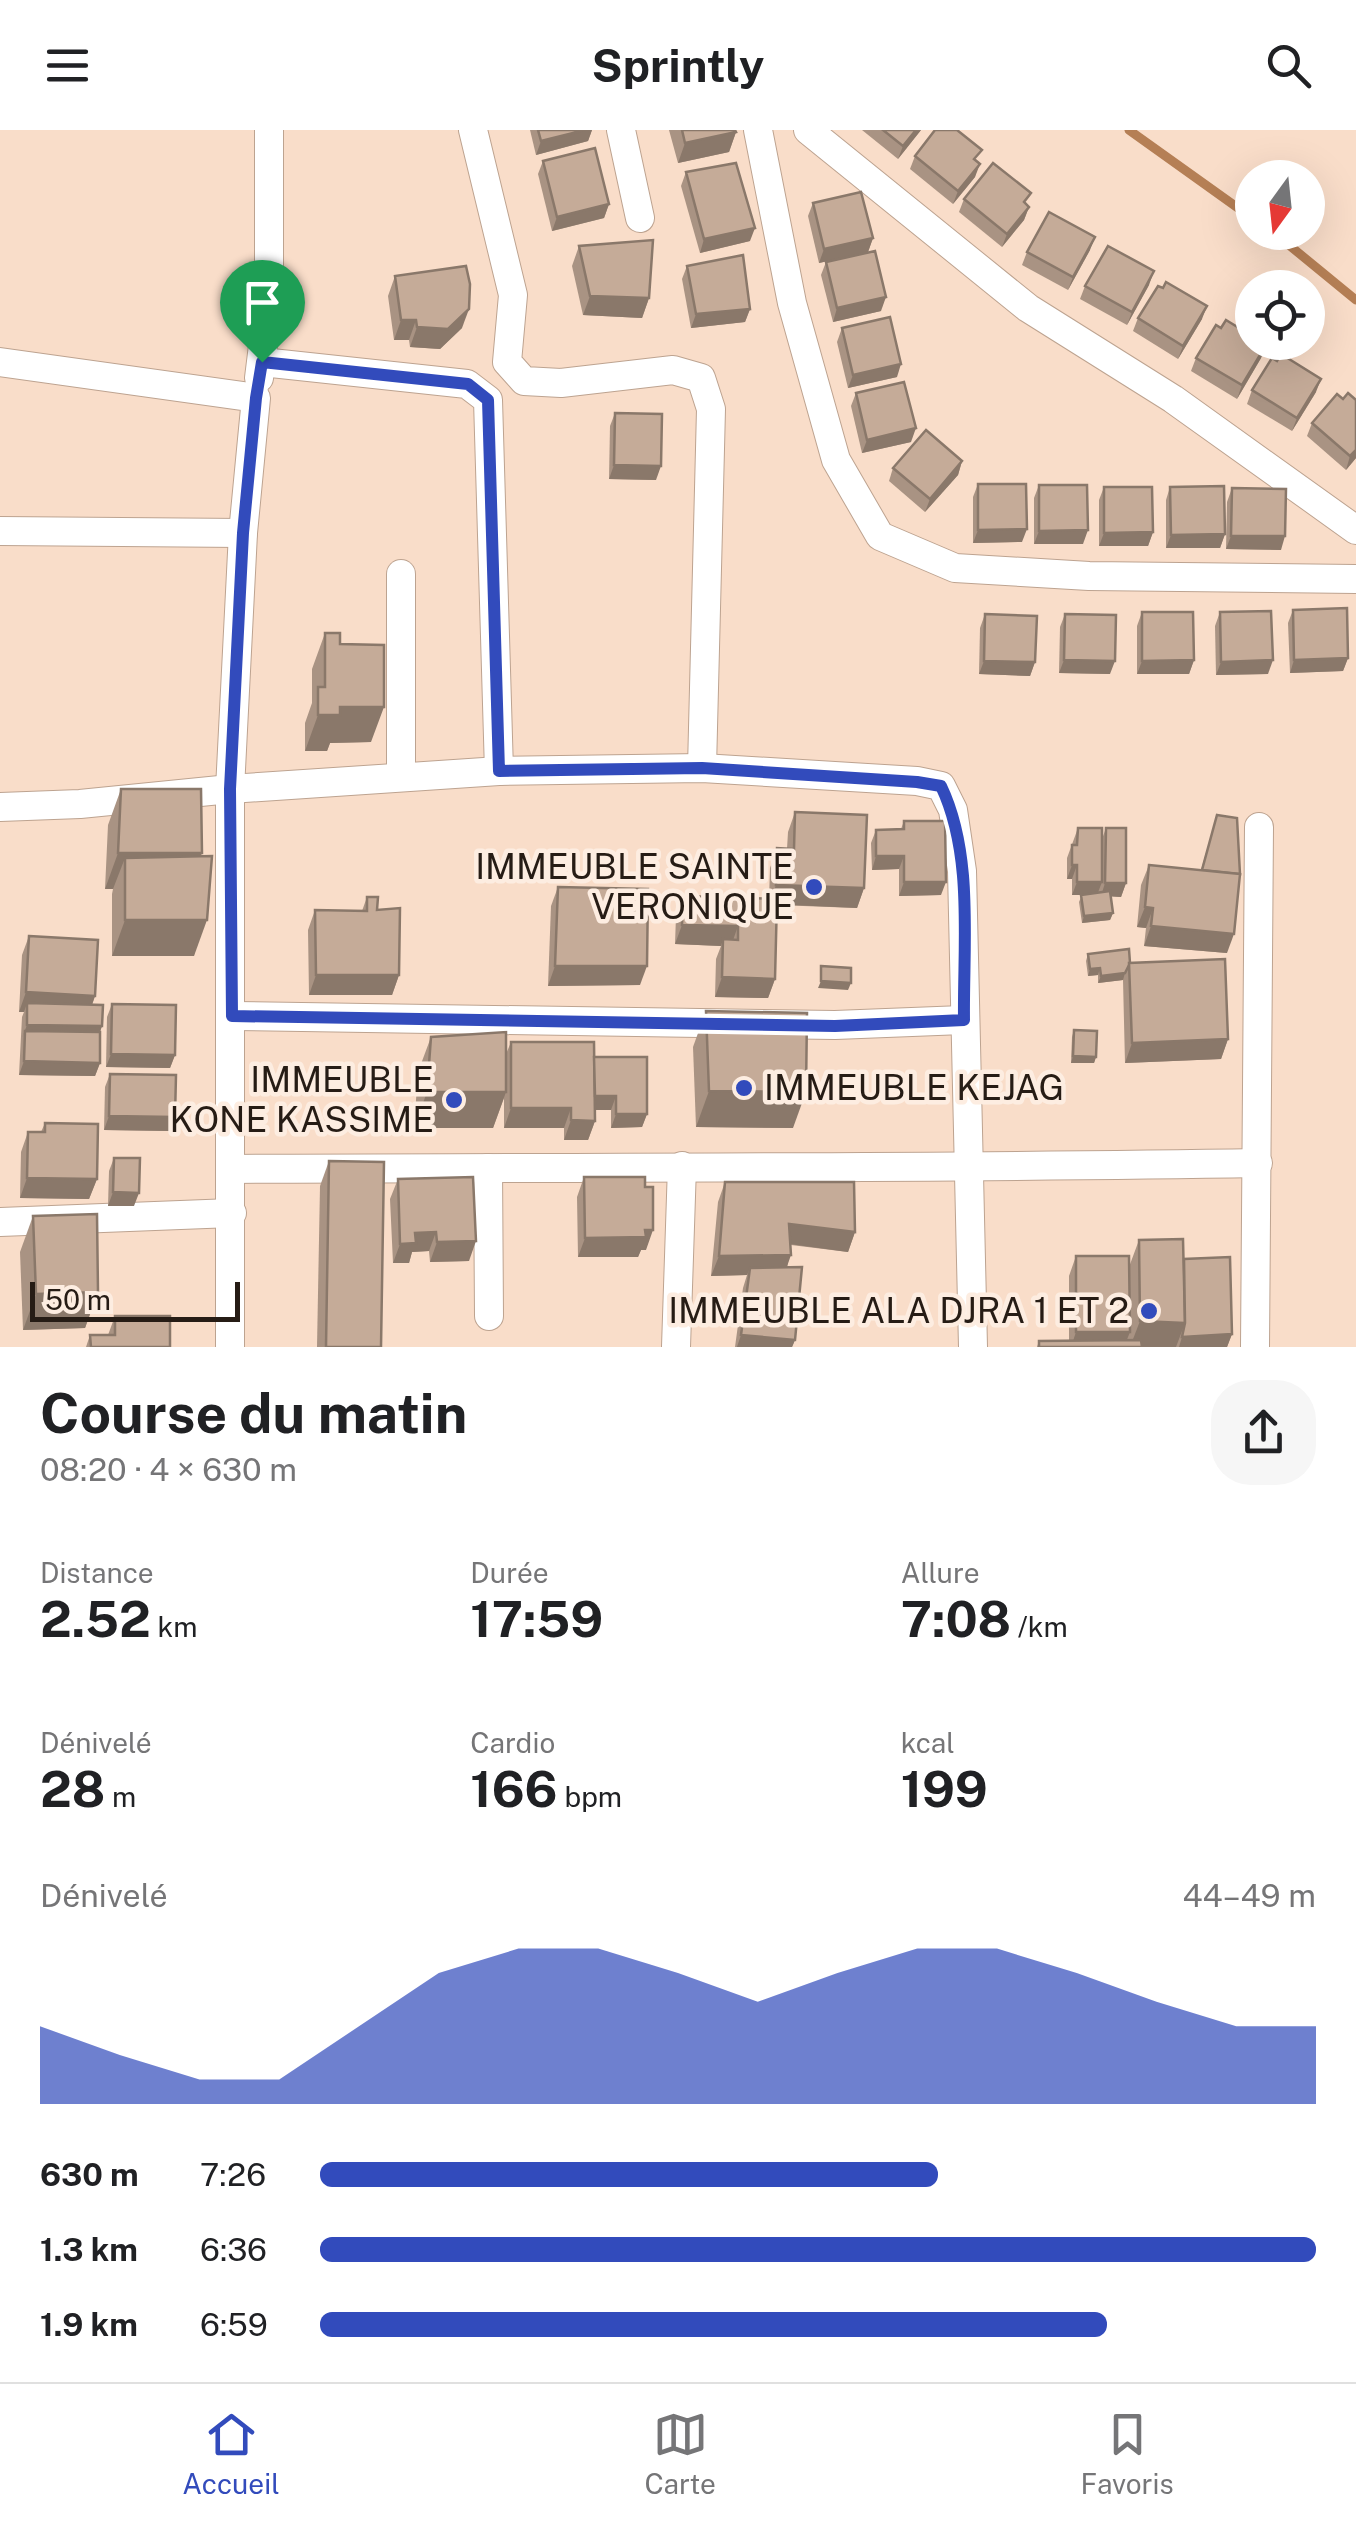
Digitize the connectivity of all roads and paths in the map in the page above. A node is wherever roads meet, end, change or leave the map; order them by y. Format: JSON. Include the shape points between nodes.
{"nodes":[{"id":1,"x":269,"y":130,"type":"edge"},
{"id":2,"x":473,"y":130,"type":"edge"},
{"id":3,"x":621,"y":130,"type":"edge"},
{"id":4,"x":758,"y":130,"type":"edge"},
{"id":5,"x":808,"y":130,"type":"edge"},
{"id":6,"x":640,"y":218,"type":"dead end"},
{"id":7,"x":0,"y":362,"type":"edge"},
{"id":8,"x":262,"y":362,"type":"junction"},
{"id":9,"x":256,"y":398,"type":"junction"},
{"id":10,"x":1356,"y":530,"type":"edge"},
{"id":11,"x":0,"y":531,"type":"edge"},
{"id":12,"x":243,"y":533,"type":"junction"},
{"id":13,"x":401,"y":574,"type":"dead end"},
{"id":14,"x":1356,"y":579,"type":"edge"},
{"id":15,"x":702,"y":768,"type":"junction"},
{"id":16,"x":499,"y":771,"type":"junction"},
{"id":17,"x":401,"y":777,"type":"junction"},
{"id":18,"x":230,"y":789,"type":"junction"},
{"id":19,"x":0,"y":807,"type":"edge"},
{"id":20,"x":1259,"y":827,"type":"dead end"},
{"id":21,"x":232,"y":1016,"type":"junction"},
{"id":22,"x":964,"y":1020,"type":"junction"},
{"id":23,"x":1258,"y":1163,"type":"junction"},
{"id":24,"x":682,"y":1166,"type":"junction"},
{"id":25,"x":488,"y":1168,"type":"junction"},
{"id":26,"x":971,"y":1168,"type":"junction"},
{"id":27,"x":232,"y":1169,"type":"junction"},
{"id":28,"x":232,"y":1213,"type":"junction"},
{"id":29,"x":0,"y":1222,"type":"edge"},
{"id":30,"x":489,"y":1316,"type":"dead end"},
{"id":31,"x":230,"y":1347,"type":"edge"},
{"id":32,"x":676,"y":1347,"type":"edge"},
{"id":33,"x":973,"y":1347,"type":"edge"},
{"id":34,"x":1254,"y":1347,"type":"edge"}],
"edges":[{"from":1,"to":8,"type":"street"},
{"from":2,"to":15,"type":"street","via":[[512,295],[507,362],[524,381],[562,384],[673,370],[701,378],[711,408]]},
{"from":3,"to":6,"type":"street"},
{"from":4,"to":14,"type":"street","via":[[792,303],[836,460],[880,536],[955,568]]},
{"from":5,"to":10,"type":"street","via":[[1028,308],[1173,400]]},
{"from":7,"to":9,"type":"street"},
{"from":8,"to":9,"type":"street"},
{"from":8,"to":16,"type":"street","via":[[468,384],[488,400]]},
{"from":9,"to":12,"type":"street"},
{"from":11,"to":12,"type":"street"},
{"from":12,"to":18,"type":"street"},
{"from":13,"to":17,"type":"street"},
{"from":15,"to":16,"type":"street"},
{"from":15,"to":22,"type":"street","via":[[941,786],[953,810],[962,871]]},
{"from":16,"to":17,"type":"street"},
{"from":17,"to":18,"type":"street"},
{"from":18,"to":19,"type":"street"},
{"from":18,"to":21,"type":"street"},
{"from":20,"to":23,"type":"street"},
{"from":21,"to":22,"type":"street","via":[[835,1026]]},
{"from":21,"to":27,"type":"street"},
{"from":22,"to":26,"type":"street"},
{"from":23,"to":26,"type":"street"},
{"from":23,"to":34,"type":"street"},
{"from":24,"to":25,"type":"street"},
{"from":24,"to":26,"type":"street"},
{"from":24,"to":32,"type":"street"},
{"from":25,"to":27,"type":"street"},
{"from":25,"to":30,"type":"street"},
{"from":26,"to":33,"type":"street"},
{"from":27,"to":28,"type":"street"},
{"from":28,"to":29,"type":"street"},
{"from":28,"to":31,"type":"street"}]}
